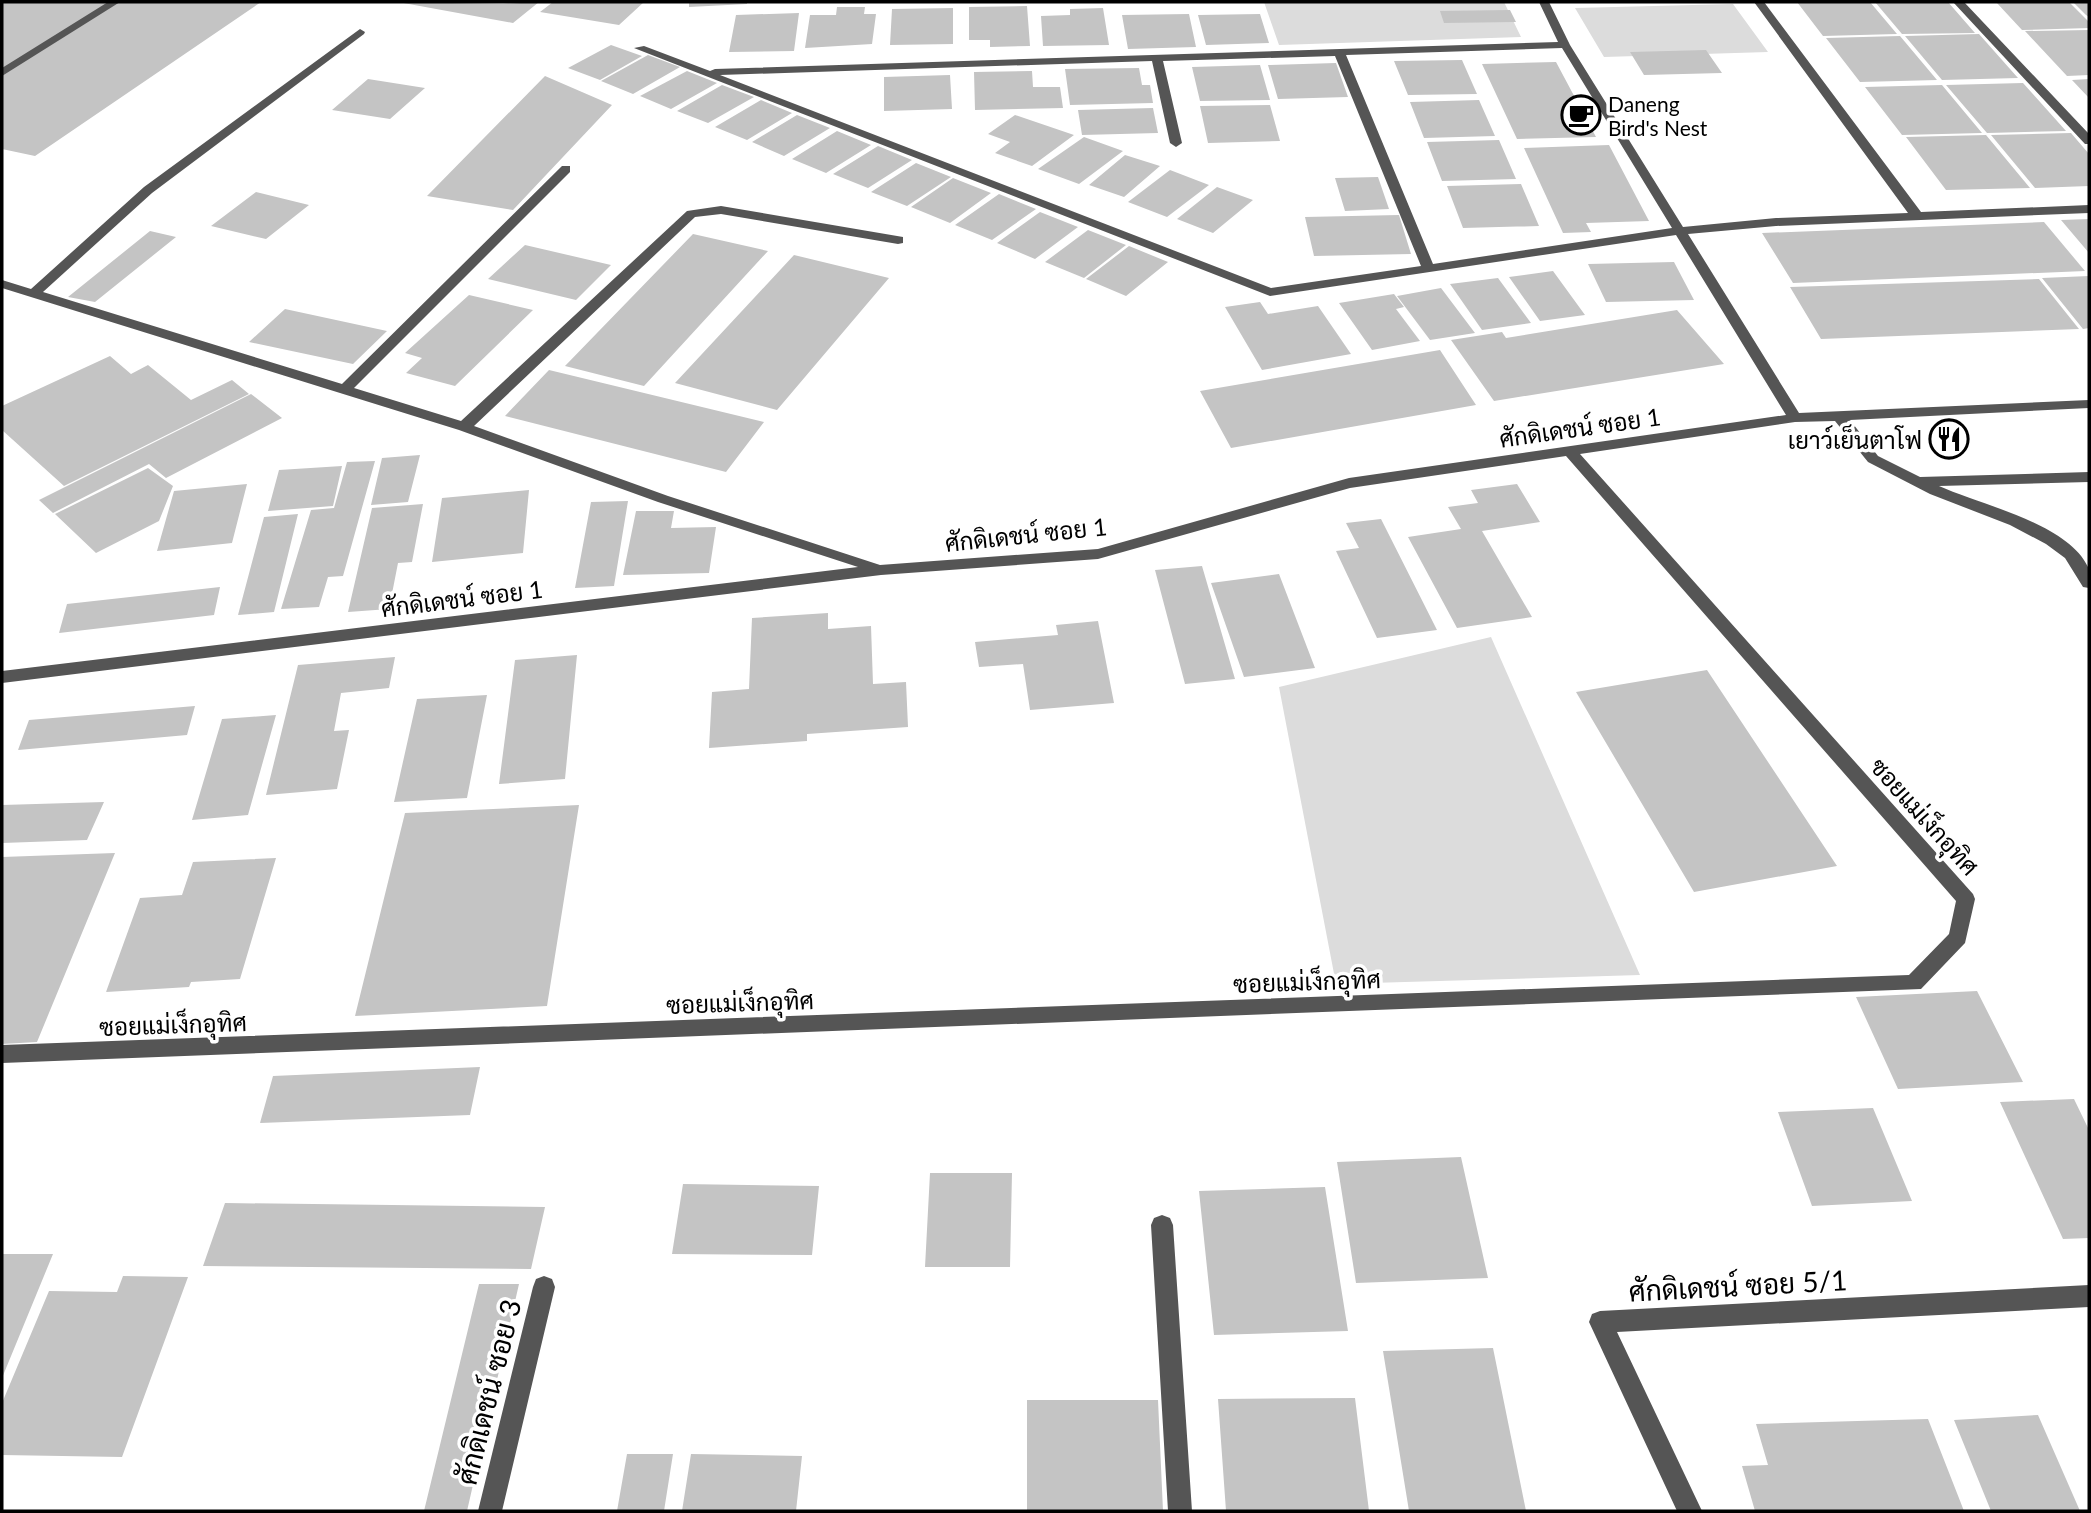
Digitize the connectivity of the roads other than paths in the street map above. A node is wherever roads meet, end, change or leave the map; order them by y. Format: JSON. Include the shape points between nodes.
{"nodes":[{"id":1,"x":115,"y":2,"type":"edge"},
{"id":2,"x":1544,"y":2,"type":"edge"},
{"id":3,"x":1759,"y":2,"type":"edge"},
{"id":4,"x":1958,"y":2,"type":"edge"},
{"id":5,"x":360,"y":32,"type":"dead end"},
{"id":6,"x":1564,"y":45,"type":"junction"},
{"id":7,"x":640,"y":48,"type":"dead end"},
{"id":8,"x":1339,"y":52,"type":"junction"},
{"id":9,"x":1157,"y":58,"type":"junction"},
{"id":10,"x":708,"y":72,"type":"junction"},
{"id":11,"x":2,"y":73,"type":"edge"},
{"id":12,"x":2089,"y":141,"type":"edge"},
{"id":13,"x":1176,"y":143,"type":"dead end"},
{"id":14,"x":566,"y":169,"type":"dead end"},
{"id":15,"x":2089,"y":209,"type":"edge"},
{"id":16,"x":1918,"y":217,"type":"junction"},
{"id":17,"x":1680,"y":231,"type":"junction"},
{"id":18,"x":898,"y":240,"type":"dead end"},
{"id":19,"x":1429,"y":270,"type":"junction"},
{"id":20,"x":2,"y":284,"type":"edge"},
{"id":21,"x":33,"y":294,"type":"junction"},
{"id":22,"x":345,"y":389,"type":"junction"},
{"id":23,"x":2089,"y":404,"type":"edge"},
{"id":24,"x":1838,"y":415,"type":"junction"},
{"id":25,"x":1795,"y":418,"type":"junction"},
{"id":26,"x":464,"y":427,"type":"junction"},
{"id":27,"x":1570,"y":452,"type":"junction"},
{"id":28,"x":2089,"y":477,"type":"edge"},
{"id":29,"x":1918,"y":482,"type":"junction"},
{"id":30,"x":881,"y":570,"type":"junction"},
{"id":31,"x":2089,"y":583,"type":"edge"},
{"id":32,"x":2,"y":677,"type":"edge"},
{"id":33,"x":2,"y":1055,"type":"edge"},
{"id":34,"x":1162,"y":1225,"type":"dead end"},
{"id":35,"x":544,"y":1287,"type":"dead end"},
{"id":36,"x":2089,"y":1296,"type":"edge"},
{"id":37,"x":490,"y":1511,"type":"edge"},
{"id":38,"x":1180,"y":1511,"type":"edge"},
{"id":39,"x":1690,"y":1511,"type":"edge"}],
"edges":[{"from":1,"to":11,"type":"street"},
{"from":2,"to":6,"type":"street"},
{"from":3,"to":16,"type":"street"},
{"from":4,"to":12,"type":"street"},
{"from":5,"to":21,"type":"street","via":[[148,190]]},
{"from":6,"to":8,"type":"street"},
{"from":6,"to":17,"type":"street"},
{"from":7,"to":10,"type":"street"},
{"from":8,"to":9,"type":"street"},
{"from":8,"to":19,"type":"street"},
{"from":9,"to":10,"type":"street"},
{"from":9,"to":13,"type":"street"},
{"from":10,"to":19,"type":"street","via":[[1270,292]]},
{"from":14,"to":22,"type":"street"},
{"from":15,"to":16,"type":"street"},
{"from":16,"to":17,"type":"street"},
{"from":17,"to":19,"type":"street"},
{"from":17,"to":25,"type":"street"},
{"from":18,"to":26,"type":"street","via":[[722,211],[691,214]]},
{"from":20,"to":21,"type":"street"},
{"from":21,"to":22,"type":"street"},
{"from":22,"to":26,"type":"street"},
{"from":23,"to":24,"type":"street","name":"ศักดิเดชน์ ซอย 1"},
{"from":24,"to":25,"type":"street","name":"ศักดิเดชน์ ซอย 1"},
{"from":24,"to":29,"type":"street","via":[[1873,458]]},
{"from":25,"to":27,"type":"street","name":"ศักดิเดชน์ ซอย 1"},
{"from":26,"to":30,"type":"street","via":[[663,499]]},
{"from":27,"to":30,"type":"street","name":"ศักดิเดชน์ ซอย 1","via":[[1349,483],[1098,554]]},
{"from":27,"to":33,"type":"street","name":"ซอยแม่เง็กอุทิศ","via":[[1966,899],[1958,937],[1914,983]]},
{"from":28,"to":29,"type":"street"},
{"from":29,"to":31,"type":"street","via":[[1941,496],[2014,522],[2068,552]]},
{"from":30,"to":32,"type":"street","name":"ศักดิเดชน์ ซอย 1"},
{"from":34,"to":38,"type":"street"},
{"from":35,"to":37,"type":"street","name":"ศักดิเดชน์ ซอย 3"},
{"from":36,"to":39,"type":"street","name":"ศักดิเดชน์ ซอย 5/1","via":[[1600,1322]]}]}
